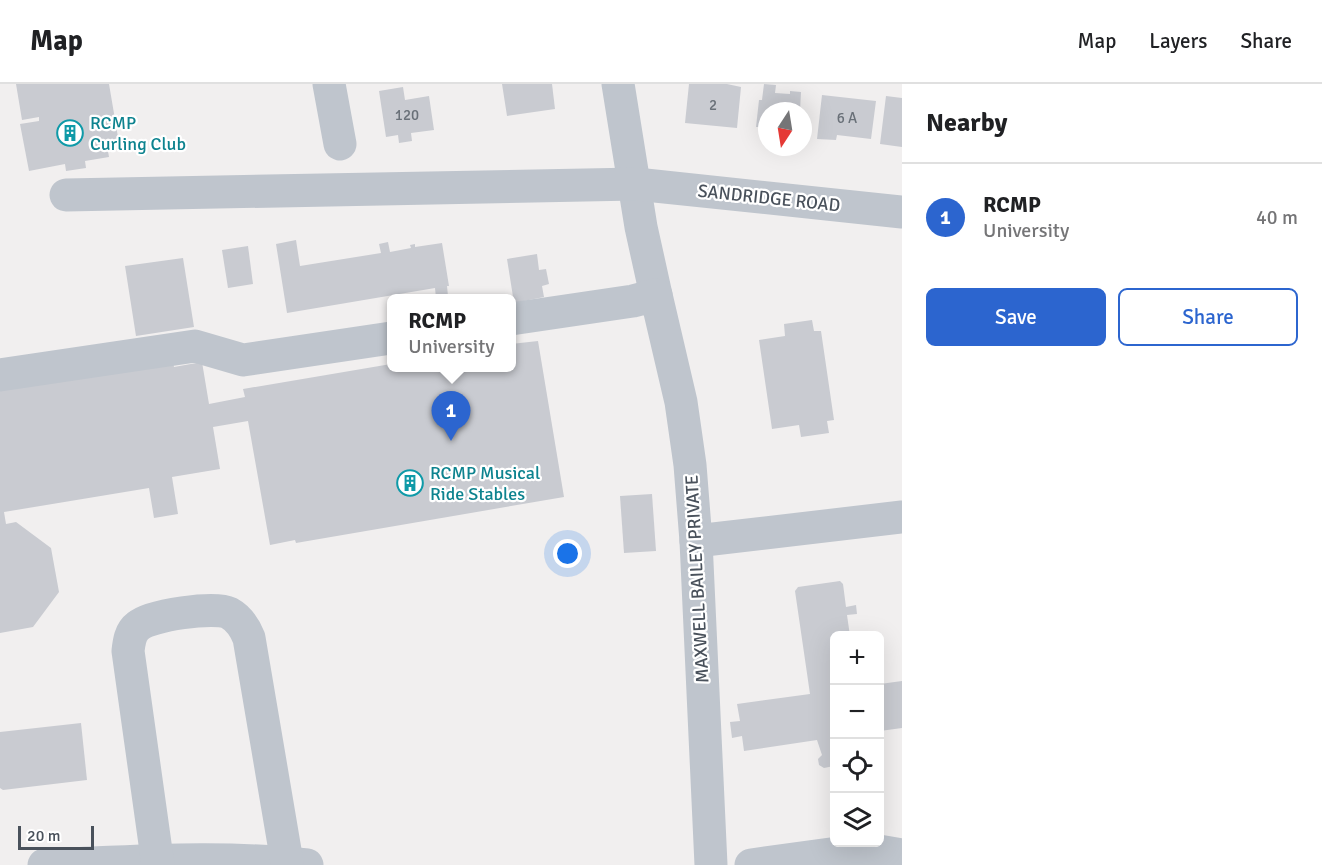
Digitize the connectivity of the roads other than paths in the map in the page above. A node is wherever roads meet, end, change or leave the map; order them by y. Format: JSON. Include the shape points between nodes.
{"nodes":[{"id":1,"x":329,"y":84,"type":"edge"},
{"id":2,"x":618,"y":84,"type":"edge"},
{"id":3,"x":340,"y":144,"type":"dead end"},
{"id":4,"x":636,"y":184,"type":"junction"},
{"id":5,"x":66,"y":195,"type":"dead end"},
{"id":6,"x":902,"y":212,"type":"edge"},
{"id":7,"x":656,"y":295,"type":"junction"},
{"id":8,"x":516,"y":318,"type":"edge"},
{"id":9,"x":387,"y":339,"type":"edge"},
{"id":10,"x":0,"y":375,"type":"edge"},
{"id":11,"x":902,"y":517,"type":"edge"},
{"id":12,"x":696,"y":541,"type":"junction"},
{"id":13,"x":902,"y":855,"type":"edge"},
{"id":14,"x":158,"y":863,"type":"edge"},
{"id":15,"x":298,"y":864,"type":"edge"},
{"id":16,"x":44,"y":865,"type":"edge"},
{"id":17,"x":711,"y":865,"type":"edge"},
{"id":18,"x":751,"y":865,"type":"edge"}],
"edges":[{"from":1,"to":3,"type":"street"},
{"from":2,"to":4,"type":"street","name":"MAXWELL BAILEY PRIVATE"},
{"from":4,"to":5,"type":"street","name":"SANDRIDGE ROAD"},
{"from":4,"to":6,"type":"street","name":"SANDRIDGE ROAD"},
{"from":4,"to":7,"type":"street","name":"MAXWELL BAILEY PRIVATE"},
{"from":7,"to":8,"type":"street"},
{"from":7,"to":12,"type":"street","name":"MAXWELL BAILEY PRIVATE","via":[[681,402]]},
{"from":9,"to":10,"type":"street","via":[[243,360],[195,346]]},
{"from":11,"to":12,"type":"street"},
{"from":12,"to":17,"type":"street","name":"MAXWELL BAILEY PRIVATE"},
{"from":13,"to":18,"type":"street","via":[[867,849]]},
{"from":14,"to":15,"type":"street"},
{"from":14,"to":15,"type":"street","via":[[129,641],[140,624],[154,618],[214,609],[230,613],[249,638]]},
{"from":14,"to":16,"type":"street"}]}
